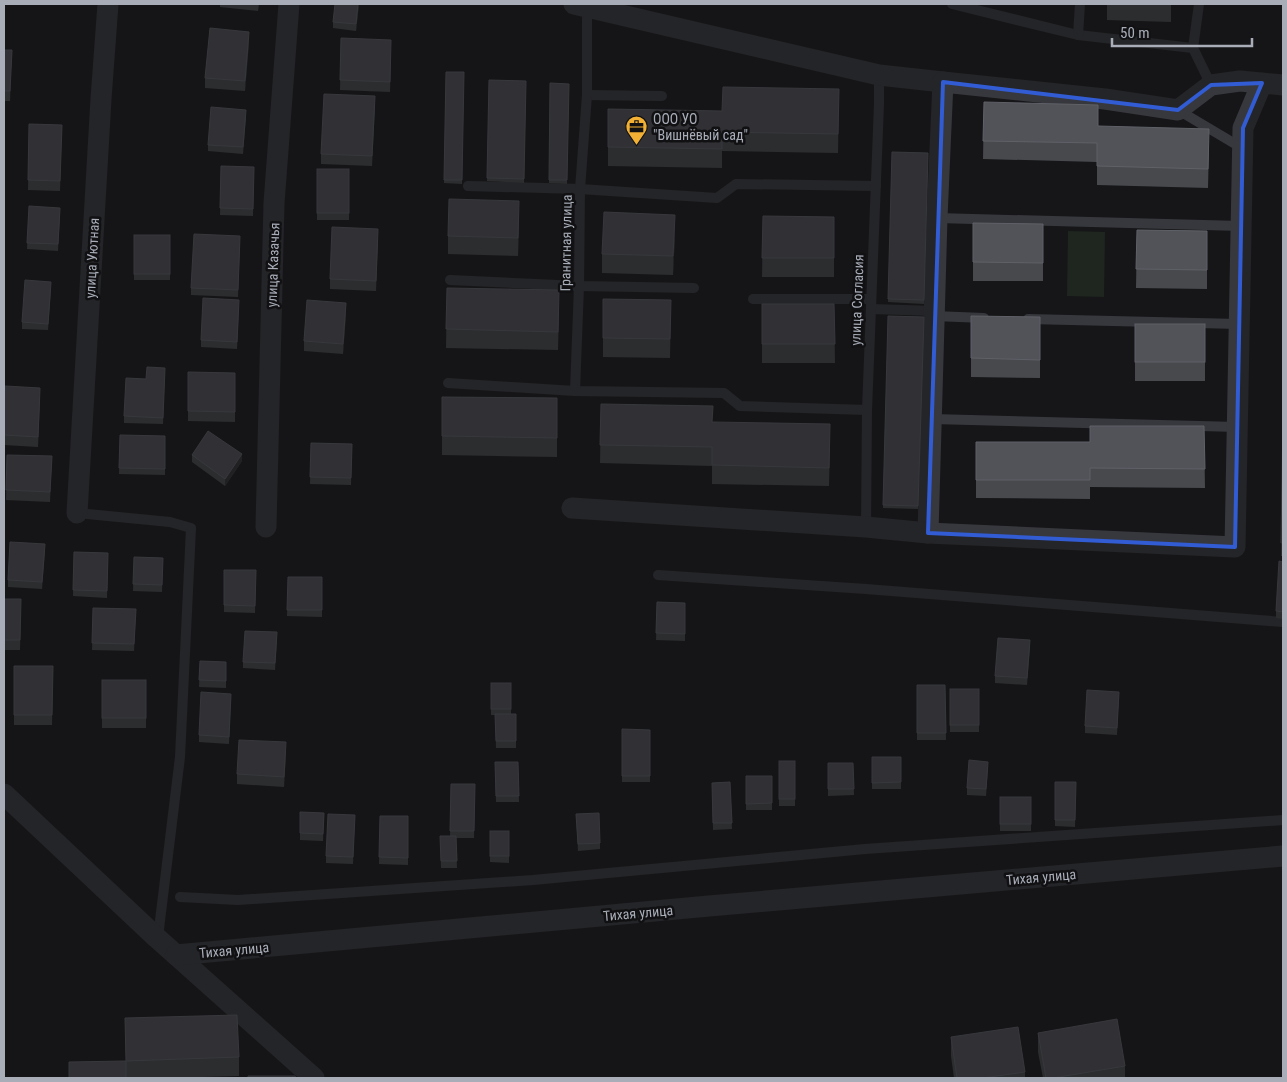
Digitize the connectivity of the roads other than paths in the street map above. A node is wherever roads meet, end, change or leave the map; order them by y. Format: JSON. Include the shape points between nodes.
{"nodes":[{"id":1,"x":108,"y":4,"type":"edge"},
{"id":2,"x":289,"y":4,"type":"edge"},
{"id":3,"x":952,"y":4,"type":"edge"},
{"id":4,"x":1080,"y":4,"type":"edge"},
{"id":5,"x":1199,"y":4,"type":"edge"},
{"id":6,"x":581,"y":5,"type":"edge"},
{"id":7,"x":1078,"y":35,"type":"junction"},
{"id":8,"x":1193,"y":48,"type":"junction"},
{"id":9,"x":879,"y":75,"type":"junction"},
{"id":10,"x":943,"y":82,"type":"junction"},
{"id":11,"x":1262,"y":84,"type":"junction"},
{"id":12,"x":1283,"y":84,"type":"edge"},
{"id":13,"x":1211,"y":85,"type":"junction"},
{"id":14,"x":587,"y":96,"type":"junction"},
{"id":15,"x":662,"y":96,"type":"dead end"},
{"id":16,"x":1178,"y":110,"type":"junction"},
{"id":17,"x":1243,"y":149,"type":"junction"},
{"id":18,"x":468,"y":186,"type":"dead end"},
{"id":19,"x":876,"y":186,"type":"junction"},
{"id":20,"x":580,"y":189,"type":"junction"},
{"id":21,"x":937,"y":218,"type":"junction"},
{"id":22,"x":1241,"y":226,"type":"junction"},
{"id":23,"x":450,"y":280,"type":"dead end"},
{"id":24,"x":579,"y":286,"type":"junction"},
{"id":25,"x":694,"y":288,"type":"dead end"},
{"id":26,"x":753,"y":299,"type":"dead end"},
{"id":27,"x":871,"y":304,"type":"junction"},
{"id":28,"x":935,"y":314,"type":"junction"},
{"id":29,"x":994,"y":318,"type":"edge"},
{"id":30,"x":1014,"y":318,"type":"edge"},
{"id":31,"x":1240,"y":324,"type":"junction"},
{"id":32,"x":448,"y":383,"type":"dead end"},
{"id":33,"x":575,"y":391,"type":"junction"},
{"id":34,"x":867,"y":410,"type":"junction"},
{"id":35,"x":932,"y":419,"type":"junction"},
{"id":36,"x":1238,"y":427,"type":"junction"},
{"id":37,"x":572,"y":508,"type":"dead end"},
{"id":38,"x":77,"y":513,"type":"joint"},
{"id":39,"x":266,"y":527,"type":"dead end"},
{"id":40,"x":866,"y":527,"type":"junction"},
{"id":41,"x":928,"y":533,"type":"junction"},
{"id":42,"x":658,"y":576,"type":"dead end"},
{"id":43,"x":1283,"y":622,"type":"edge"},
{"id":44,"x":4,"y":794,"type":"edge"},
{"id":45,"x":1283,"y":820,"type":"edge"},
{"id":46,"x":1283,"y":856,"type":"edge"},
{"id":47,"x":180,"y":898,"type":"dead end"},
{"id":48,"x":157,"y":938,"type":"junction"},
{"id":49,"x":176,"y":955,"type":"junction"},
{"id":50,"x":314,"y":1078,"type":"edge"}],
"edges":[{"from":1,"to":38,"type":"street","name":"улица Уютная"},
{"from":2,"to":39,"type":"street","name":"улица Казачья","via":[[274,202]]},
{"from":3,"to":7,"type":"lane"},
{"from":4,"to":7,"type":"lane"},
{"from":5,"to":8,"type":"lane"},
{"from":6,"to":9,"type":"street"},
{"from":6,"to":14,"type":"lane","name":"Гранитная улица"},
{"from":7,"to":8,"type":"lane"},
{"from":8,"to":13,"type":"lane"},
{"from":9,"to":10,"type":"street"},
{"from":9,"to":19,"type":"lane","name":"улица Согласия"},
{"from":10,"to":16,"type":"street"},
{"from":10,"to":21,"type":"street"},
{"from":11,"to":12,"type":"street"},
{"from":11,"to":13,"type":"street","via":[[1240,81]]},
{"from":11,"to":17,"type":"street","via":[[1243,128]]},
{"from":13,"to":16,"type":"street"},
{"from":14,"to":15,"type":"lane"},
{"from":14,"to":20,"type":"lane","name":"Гранитная улица"},
{"from":16,"to":17,"type":"lane"},
{"from":17,"to":22,"type":"street"},
{"from":18,"to":20,"type":"lane"},
{"from":19,"to":20,"type":"lane","via":[[736,184],[717,198]]},
{"from":19,"to":27,"type":"lane","name":"улица Согласия"},
{"from":20,"to":24,"type":"lane","name":"Гранитная улица"},
{"from":21,"to":22,"type":"lane"},
{"from":21,"to":28,"type":"street"},
{"from":22,"to":31,"type":"street"},
{"from":23,"to":24,"type":"lane"},
{"from":24,"to":25,"type":"lane"},
{"from":24,"to":33,"type":"lane","name":"Гранитная улица"},
{"from":26,"to":27,"type":"lane"},
{"from":27,"to":28,"type":"lane"},
{"from":27,"to":34,"type":"lane","name":"улица Согласия"},
{"from":28,"to":29,"type":"lane"},
{"from":28,"to":35,"type":"street"},
{"from":30,"to":31,"type":"lane"},
{"from":31,"to":36,"type":"street"},
{"from":32,"to":33,"type":"lane"},
{"from":33,"to":34,"type":"lane","via":[[724,393],[740,406]]},
{"from":34,"to":40,"type":"lane","name":"улица Согласия"},
{"from":35,"to":36,"type":"lane"},
{"from":35,"to":41,"type":"street"},
{"from":36,"to":41,"type":"street","via":[[1235,547]]},
{"from":37,"to":40,"type":"street"},
{"from":38,"to":48,"type":"lane","via":[[170,522],[191,528],[180,756]]},
{"from":40,"to":41,"type":"street"},
{"from":42,"to":43,"type":"lane"},
{"from":44,"to":48,"type":"street"},
{"from":45,"to":47,"type":"lane","via":[[865,849],[533,880],[238,900]]},
{"from":46,"to":49,"type":"street","name":"Тихая улица"},
{"from":48,"to":49,"type":"street"},
{"from":49,"to":50,"type":"street","name":"Тихая улица"}]}
